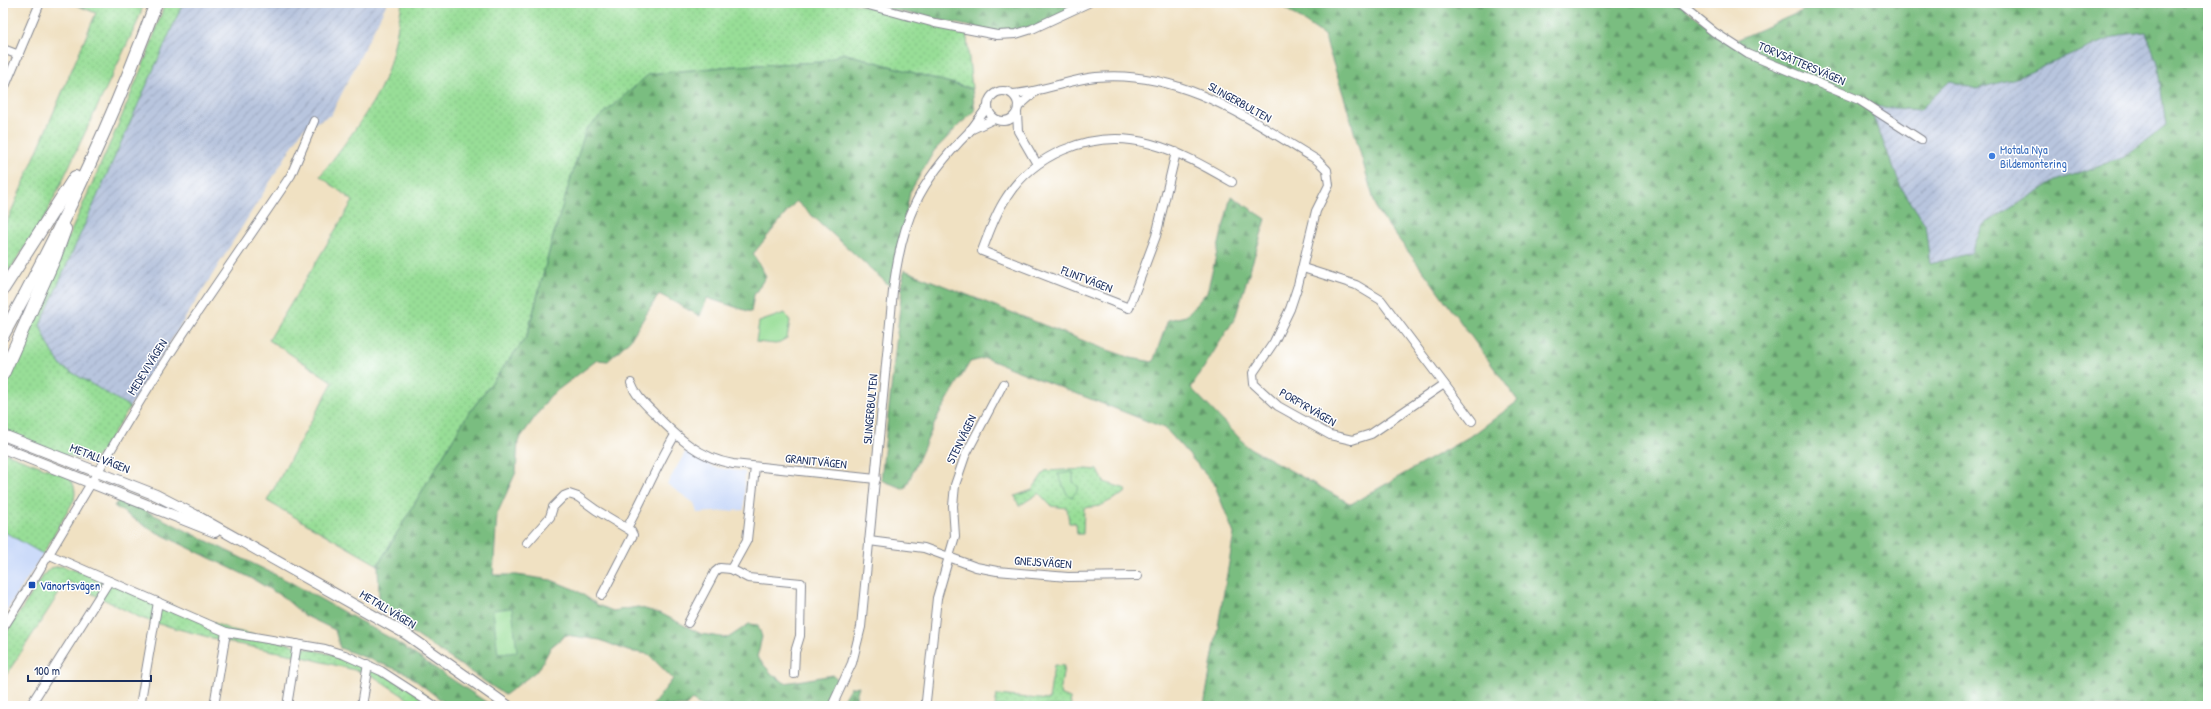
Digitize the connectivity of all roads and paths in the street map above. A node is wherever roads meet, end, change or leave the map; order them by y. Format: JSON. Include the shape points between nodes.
{"nodes":[{"id":1,"x":40,"y":3,"type":"edge"},
{"id":2,"x":150,"y":3,"type":"edge"},
{"id":3,"x":156,"y":3,"type":"edge"},
{"id":4,"x":861,"y":3,"type":"edge"},
{"id":5,"x":1088,"y":3,"type":"edge"},
{"id":6,"x":1678,"y":3,"type":"edge"},
{"id":7,"x":3,"y":49,"type":"edge"},
{"id":8,"x":19,"y":56,"type":"junction"},
{"id":9,"x":3,"y":92,"type":"edge"},
{"id":10,"x":1036,"y":92,"type":"junction"},
{"id":11,"x":1013,"y":94,"type":"junction"},
{"id":12,"x":988,"y":108,"type":"junction"},
{"id":13,"x":1018,"y":110,"type":"junction"},
{"id":14,"x":994,"y":119,"type":"junction"},
{"id":15,"x":314,"y":121,"type":"dead end"},
{"id":16,"x":1004,"y":122,"type":"junction"},
{"id":17,"x":970,"y":130,"type":"junction"},
{"id":18,"x":1018,"y":131,"type":"junction"},
{"id":19,"x":1921,"y":140,"type":"dead end"},
{"id":20,"x":1176,"y":152,"type":"junction"},
{"id":21,"x":1310,"y":156,"type":"joint"},
{"id":22,"x":1037,"y":164,"type":"junction"},
{"id":23,"x":81,"y":173,"type":"junction"},
{"id":24,"x":1232,"y":182,"type":"dead end"},
{"id":25,"x":1303,"y":268,"type":"junction"},
{"id":26,"x":3,"y":289,"type":"edge"},
{"id":27,"x":3,"y":321,"type":"edge"},
{"id":28,"x":3,"y":335,"type":"edge"},
{"id":29,"x":3,"y":374,"type":"edge"},
{"id":30,"x":631,"y":383,"type":"dead end"},
{"id":31,"x":1003,"y":384,"type":"dead end"},
{"id":32,"x":1444,"y":384,"type":"junction"},
{"id":33,"x":1472,"y":421,"type":"dead end"},
{"id":34,"x":675,"y":434,"type":"junction"},
{"id":35,"x":3,"y":435,"type":"edge"},
{"id":36,"x":3,"y":448,"type":"edge"},
{"id":37,"x":755,"y":467,"type":"junction"},
{"id":38,"x":98,"y":471,"type":"junction"},
{"id":39,"x":876,"y":479,"type":"junction"},
{"id":40,"x":92,"y":482,"type":"junction"},
{"id":41,"x":627,"y":528,"type":"junction"},
{"id":42,"x":869,"y":541,"type":"junction"},
{"id":43,"x":527,"y":543,"type":"dead end"},
{"id":44,"x":248,"y":545,"type":"junction"},
{"id":45,"x":50,"y":555,"type":"junction"},
{"id":46,"x":949,"y":556,"type":"junction"},
{"id":47,"x":731,"y":569,"type":"junction"},
{"id":48,"x":1138,"y":576,"type":"dead end"},
{"id":49,"x":109,"y":581,"type":"junction"},
{"id":50,"x":602,"y":595,"type":"dead end"},
{"id":51,"x":158,"y":602,"type":"junction"},
{"id":52,"x":688,"y":623,"type":"dead end"},
{"id":53,"x":3,"y":628,"type":"edge"},
{"id":54,"x":226,"y":632,"type":"junction"},
{"id":55,"x":297,"y":644,"type":"junction"},
{"id":56,"x":368,"y":664,"type":"junction"},
{"id":57,"x":794,"y":674,"type":"dead end"},
{"id":58,"x":926,"y":700,"type":"dead end"},
{"id":59,"x":30,"y":706,"type":"edge"},
{"id":60,"x":140,"y":706,"type":"edge"},
{"id":61,"x":214,"y":706,"type":"edge"},
{"id":62,"x":287,"y":706,"type":"edge"},
{"id":63,"x":361,"y":706,"type":"edge"},
{"id":64,"x":434,"y":706,"type":"edge"},
{"id":65,"x":508,"y":706,"type":"edge"},
{"id":66,"x":832,"y":706,"type":"edge"}],
"edges":[{"from":1,"to":8,"type":"street"},
{"from":2,"to":23,"type":"highway"},
{"from":3,"to":23,"type":"highway","via":[[117,101]]},
{"from":4,"to":5,"type":"street","via":[[996,35],[1016,34],[1032,29]]},
{"from":6,"to":19,"type":"street","name":"TORVSÄTTERSVÄGEN","via":[[1743,51],[1859,100]]},
{"from":7,"to":8,"type":"street"},
{"from":8,"to":9,"type":"street"},
{"from":10,"to":11,"type":"street","name":"SLINGERBULTEN"},
{"from":10,"to":13,"type":"street","name":"SLINGERBULTEN"},
{"from":10,"to":21,"type":"street","name":"SLINGERBULTEN","via":[[1056,85],[1097,77],[1131,77],[1164,82],[1197,91],[1215,100]]},
{"from":11,"to":12,"type":"street","via":[[1006,91],[996,93],[989,101]]},
{"from":11,"to":13,"type":"street"},
{"from":12,"to":14,"type":"street"},
{"from":12,"to":17,"type":"street","name":"SLINGERBULTEN"},
{"from":13,"to":16,"type":"street","via":[[1012,119]]},
{"from":13,"to":18,"type":"street"},
{"from":14,"to":16,"type":"street"},
{"from":14,"to":17,"type":"street","name":"SLINGERBULTEN"},
{"from":15,"to":38,"type":"street","name":"MEDEVIVÄGEN","via":[[284,187],[189,324]]},
{"from":16,"to":18,"type":"street"},
{"from":17,"to":39,"type":"street","name":"SLINGERBULTEN","via":[[932,173],[917,200],[901,241],[893,290]]},
{"from":18,"to":22,"type":"street"},
{"from":20,"to":22,"type":"street","name":"FLINTVÄGEN","via":[[1141,140],[1113,138],[1079,144]]},
{"from":20,"to":22,"type":"street","name":"FLINTVÄGEN","via":[[1156,236],[1129,308],[982,251],[1006,198]]},
{"from":20,"to":24,"type":"street","name":"FLINTVÄGEN"},
{"from":21,"to":25,"type":"street","name":"PORFYRVÄGEN","via":[[1323,165],[1330,179],[1316,211]]},
{"from":23,"to":26,"type":"highway"},
{"from":23,"to":27,"type":"highway","via":[[24,287]]},
{"from":23,"to":28,"type":"highway","via":[[28,289]]},
{"from":23,"to":29,"type":"highway","via":[[55,257]]},
{"from":25,"to":32,"type":"street","via":[[1356,285],[1381,300]]},
{"from":25,"to":32,"type":"street","name":"PORFYRVÄGEN","via":[[1295,298],[1285,321],[1252,375],[1254,384],[1267,398],[1330,435],[1352,440],[1377,430]]},
{"from":30,"to":34,"type":"street","name":"GRANITVÄGEN","via":[[637,394]]},
{"from":31,"to":46,"type":"street","name":"STENVÄGEN","via":[[958,472],[953,498],[955,536]]},
{"from":32,"to":33,"type":"street"},
{"from":34,"to":37,"type":"street","name":"GRANITVÄGEN","via":[[711,459]]},
{"from":34,"to":41,"type":"street","via":[[652,474],[649,486]]},
{"from":35,"to":38,"type":"main road","name":"METALLVÄGEN"},
{"from":36,"to":40,"type":"main road","name":"METALLVÄGEN"},
{"from":37,"to":39,"type":"street","name":"GRANITVÄGEN"},
{"from":37,"to":47,"type":"street","via":[[747,540]]},
{"from":38,"to":40,"type":"street","name":"MEDEVIVÄGEN"},
{"from":38,"to":44,"type":"main road","name":"METALLVÄGEN","via":[[156,495]]},
{"from":39,"to":42,"type":"street","name":"SLINGERBULTEN"},
{"from":40,"to":44,"type":"main road","name":"METALLVÄGEN"},
{"from":40,"to":45,"type":"street","name":"MEDEVIVÄGEN"},
{"from":41,"to":43,"type":"street","via":[[569,494],[553,507],[550,517]]},
{"from":41,"to":50,"type":"street","via":[[633,535]]},
{"from":42,"to":46,"type":"street","name":"GNEJSVÄGEN","via":[[912,545]]},
{"from":42,"to":66,"type":"street","name":"SLINGERBULTEN","via":[[864,604],[856,646],[845,680]]},
{"from":44,"to":65,"type":"main road","name":"METALLVÄGEN","via":[[406,634]]},
{"from":45,"to":49,"type":"street"},
{"from":45,"to":53,"type":"street","name":"MEDEVIVÄGEN"},
{"from":46,"to":48,"type":"street","name":"GNEJSVÄGEN","via":[[976,567],[997,571],[1068,576]]},
{"from":46,"to":58,"type":"street","via":[[937,598]]},
{"from":47,"to":52,"type":"street","via":[[720,568],[714,572]]},
{"from":47,"to":57,"type":"street","via":[[748,578],[801,583],[801,628],[795,652]]},
{"from":49,"to":51,"type":"street"},
{"from":49,"to":59,"type":"street"},
{"from":51,"to":54,"type":"street"},
{"from":51,"to":60,"type":"street"},
{"from":54,"to":55,"type":"street"},
{"from":54,"to":61,"type":"street"},
{"from":55,"to":56,"type":"street","via":[[325,649]]},
{"from":55,"to":62,"type":"street"},
{"from":56,"to":63,"type":"street"},
{"from":56,"to":64,"type":"street"}]}
